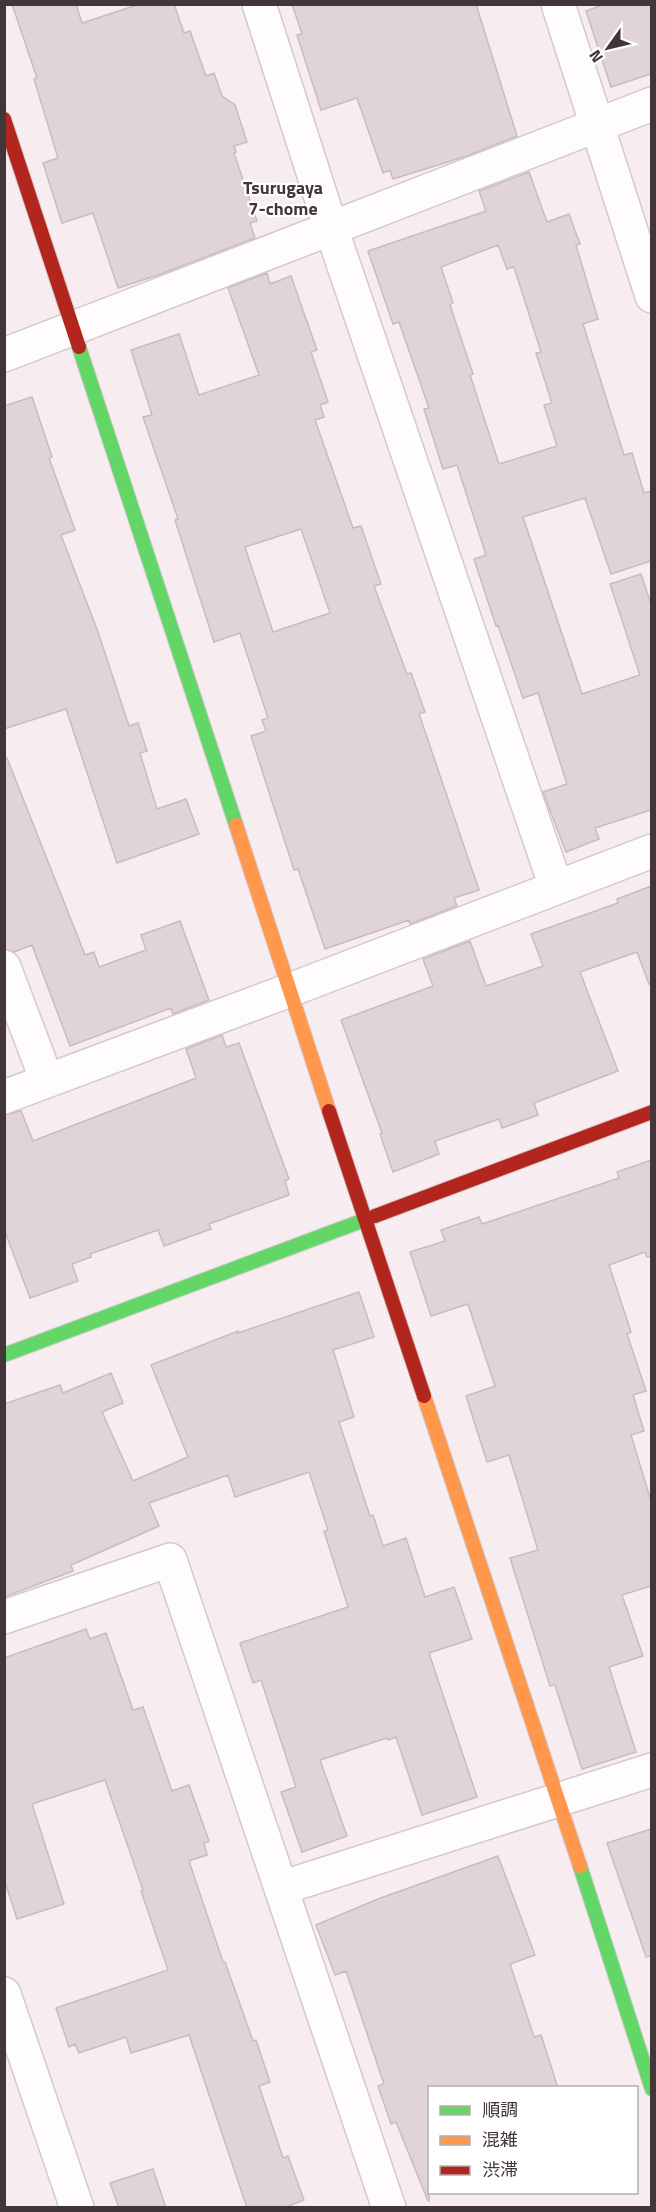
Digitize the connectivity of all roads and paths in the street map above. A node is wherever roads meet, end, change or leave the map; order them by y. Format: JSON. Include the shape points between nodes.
{"nodes":[{"id":1,"x":259,"y":4,"type":"edge"},
{"id":2,"x":558,"y":4,"type":"edge"},
{"id":3,"x":651,"y":104,"type":"edge"},
{"id":4,"x":4,"y":118,"type":"edge"},
{"id":5,"x":596,"y":126,"type":"junction"},
{"id":6,"x":331,"y":228,"type":"junction"},
{"id":7,"x":651,"y":296,"type":"edge"},
{"id":8,"x":73,"y":328,"type":"junction"},
{"id":9,"x":4,"y":355,"type":"edge"},
{"id":10,"x":651,"y":851,"type":"edge"},
{"id":11,"x":556,"y":887,"type":"junction"},
{"id":12,"x":4,"y":967,"type":"edge"},
{"id":13,"x":290,"y":990,"type":"junction"},
{"id":14,"x":47,"y":1081,"type":"junction"},
{"id":15,"x":4,"y":1097,"type":"edge"},
{"id":16,"x":651,"y":1112,"type":"edge"},
{"id":17,"x":365,"y":1220,"type":"junction"},
{"id":18,"x":4,"y":1355,"type":"edge"},
{"id":19,"x":4,"y":1617,"type":"edge"},
{"id":20,"x":651,"y":1770,"type":"edge"},
{"id":21,"x":558,"y":1799,"type":"junction"},
{"id":22,"x":281,"y":1888,"type":"junction"},
{"id":23,"x":4,"y":1994,"type":"edge"},
{"id":24,"x":651,"y":2089,"type":"edge"},
{"id":25,"x":77,"y":2208,"type":"edge"},
{"id":26,"x":388,"y":2208,"type":"edge"}],
"edges":[{"from":1,"to":6,"type":"street"},
{"from":2,"to":5,"type":"street"},
{"from":3,"to":5,"type":"street"},
{"from":4,"to":8,"type":"street"},
{"from":5,"to":6,"type":"street"},
{"from":5,"to":7,"type":"street"},
{"from":6,"to":8,"type":"street"},
{"from":6,"to":11,"type":"street"},
{"from":8,"to":9,"type":"street"},
{"from":8,"to":13,"type":"street"},
{"from":10,"to":11,"type":"street"},
{"from":11,"to":13,"type":"street"},
{"from":12,"to":14,"type":"street"},
{"from":13,"to":14,"type":"street"},
{"from":13,"to":17,"type":"street"},
{"from":14,"to":15,"type":"street"},
{"from":16,"to":17,"type":"street"},
{"from":17,"to":18,"type":"street"},
{"from":17,"to":21,"type":"street"},
{"from":19,"to":22,"type":"street","via":[[170,1560]]},
{"from":20,"to":21,"type":"street"},
{"from":21,"to":22,"type":"street"},
{"from":21,"to":24,"type":"street"},
{"from":22,"to":26,"type":"street"},
{"from":23,"to":25,"type":"street"}]}
